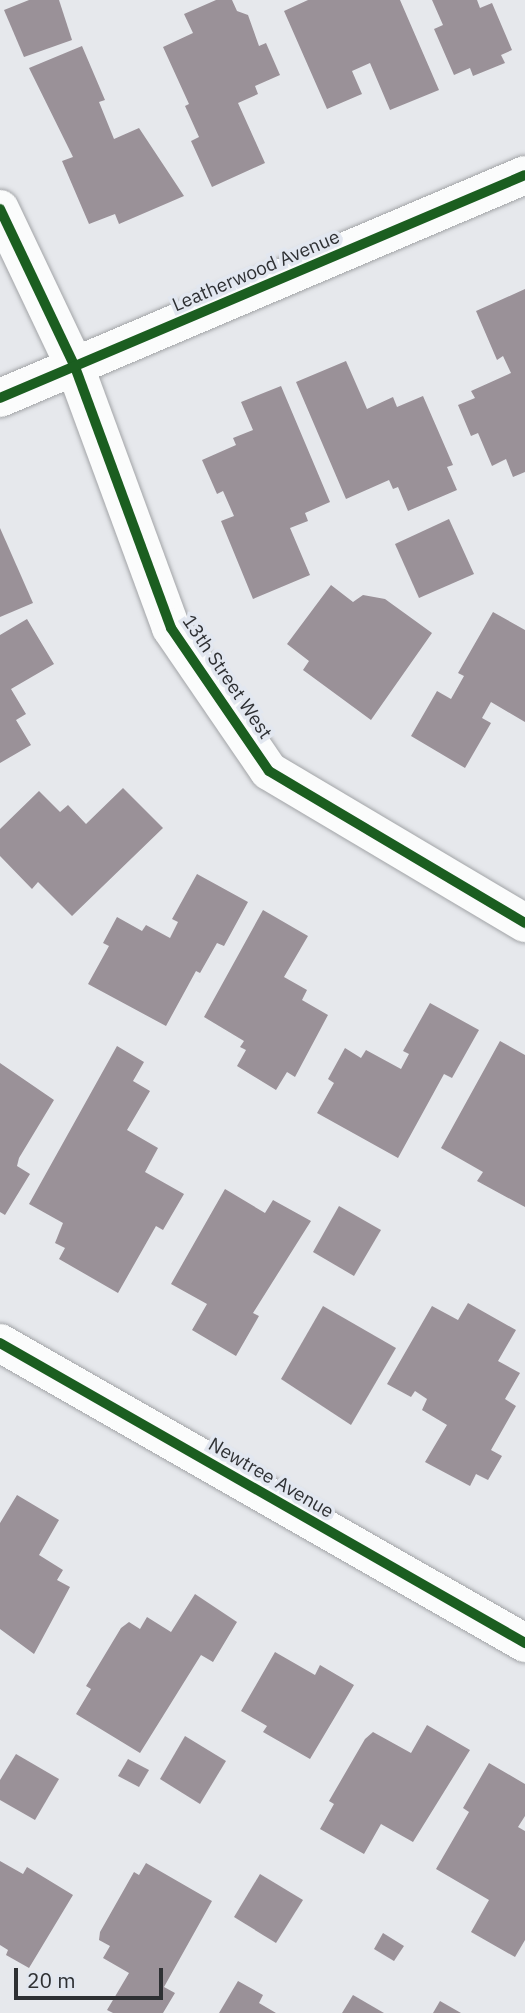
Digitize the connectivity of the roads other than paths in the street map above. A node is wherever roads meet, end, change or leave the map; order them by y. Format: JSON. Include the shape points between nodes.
{"nodes":[{"id":1,"x":525,"y":175,"type":"edge"},
{"id":2,"x":0,"y":209,"type":"edge"},
{"id":3,"x":75,"y":367,"type":"junction"},
{"id":4,"x":0,"y":398,"type":"edge"},
{"id":5,"x":525,"y":923,"type":"edge"},
{"id":6,"x":0,"y":1343,"type":"edge"},
{"id":7,"x":525,"y":1643,"type":"edge"}],
"edges":[{"from":1,"to":3,"type":"street","name":"Leatherwood Avenue"},
{"from":2,"to":3,"type":"street","name":"13th Street West"},
{"from":3,"to":4,"type":"street","name":"Leatherwood Avenue"},
{"from":3,"to":5,"type":"street","name":"13th Street West","via":[[171,628],[269,771]]},
{"from":6,"to":7,"type":"street","name":"Newtree Avenue"}]}
